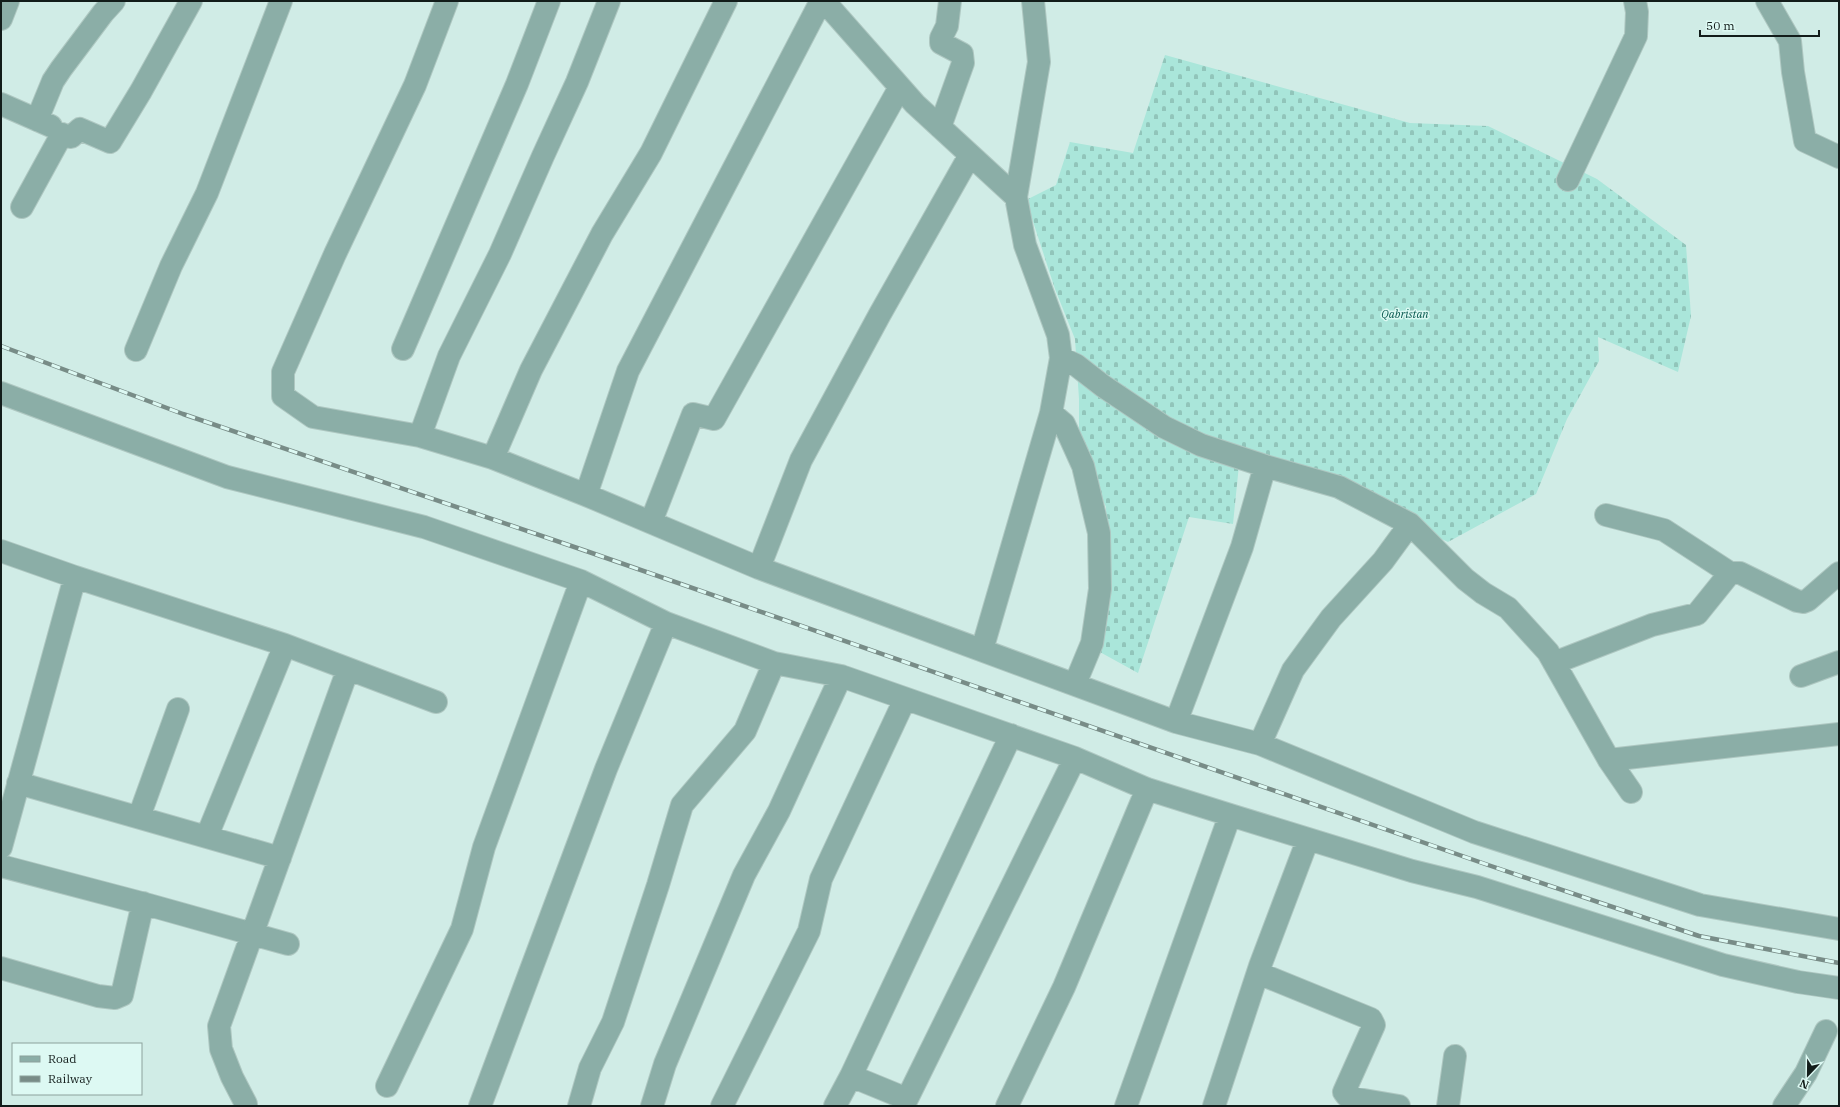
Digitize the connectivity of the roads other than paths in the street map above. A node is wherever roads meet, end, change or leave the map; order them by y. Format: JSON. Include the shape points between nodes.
{"nodes":[{"id":1,"x":8,"y":1,"type":"edge"},
{"id":2,"x":114,"y":1,"type":"edge"},
{"id":3,"x":191,"y":1,"type":"edge"},
{"id":4,"x":282,"y":1,"type":"edge"},
{"id":5,"x":447,"y":1,"type":"edge"},
{"id":6,"x":549,"y":1,"type":"edge"},
{"id":7,"x":608,"y":1,"type":"edge"},
{"id":8,"x":726,"y":1,"type":"edge"},
{"id":9,"x":822,"y":1,"type":"edge"},
{"id":10,"x":950,"y":1,"type":"edge"},
{"id":11,"x":1033,"y":1,"type":"edge"},
{"id":12,"x":1635,"y":1,"type":"edge"},
{"id":13,"x":1768,"y":1,"type":"edge"},
{"id":14,"x":1,"y":19,"type":"edge"},
{"id":15,"x":900,"y":87,"type":"junction"},
{"id":16,"x":1,"y":104,"type":"edge"},
{"id":17,"x":37,"y":120,"type":"junction"},
{"id":18,"x":940,"y":127,"type":"junction"},
{"id":19,"x":62,"y":134,"type":"junction"},
{"id":20,"x":970,"y":155,"type":"junction"},
{"id":21,"x":1839,"y":157,"type":"edge"},
{"id":22,"x":1568,"y":180,"type":"dead end"},
{"id":23,"x":1016,"y":197,"type":"junction"},
{"id":24,"x":22,"y":207,"type":"dead end"},
{"id":25,"x":136,"y":350,"type":"dead end"},
{"id":26,"x":403,"y":350,"type":"dead end"},
{"id":27,"x":1061,"y":358,"type":"junction"},
{"id":28,"x":1,"y":393,"type":"edge"},
{"id":29,"x":1051,"y":413,"type":"junction"},
{"id":30,"x":420,"y":436,"type":"junction"},
{"id":31,"x":493,"y":458,"type":"junction"},
{"id":32,"x":1265,"y":466,"type":"junction"},
{"id":33,"x":586,"y":495,"type":"junction"},
{"id":34,"x":1606,"y":515,"type":"dead end"},
{"id":35,"x":651,"y":522,"type":"junction"},
{"id":36,"x":1410,"y":524,"type":"junction"},
{"id":37,"x":1,"y":551,"type":"edge"},
{"id":38,"x":759,"y":568,"type":"junction"},
{"id":39,"x":1730,"y":573,"type":"junction"},
{"id":40,"x":1839,"y":573,"type":"edge"},
{"id":41,"x":75,"y":577,"type":"junction"},
{"id":42,"x":580,"y":581,"type":"junction"},
{"id":43,"x":666,"y":623,"type":"junction"},
{"id":44,"x":285,"y":645,"type":"junction"},
{"id":45,"x":982,"y":650,"type":"junction"},
{"id":46,"x":1839,"y":662,"type":"edge"},
{"id":47,"x":774,"y":663,"type":"junction"},
{"id":48,"x":1554,"y":663,"type":"junction"},
{"id":49,"x":348,"y":670,"type":"junction"},
{"id":50,"x":841,"y":676,"type":"junction"},
{"id":51,"x":1801,"y":676,"type":"dead end"},
{"id":52,"x":1075,"y":684,"type":"junction"},
{"id":53,"x":905,"y":699,"type":"junction"},
{"id":54,"x":436,"y":702,"type":"dead end"},
{"id":55,"x":178,"y":709,"type":"dead end"},
{"id":56,"x":1176,"y":722,"type":"junction"},
{"id":57,"x":1839,"y":734,"type":"edge"},
{"id":58,"x":1011,"y":735,"type":"junction"},
{"id":59,"x":1260,"y":744,"type":"junction"},
{"id":60,"x":1075,"y":758,"type":"junction"},
{"id":61,"x":1609,"y":760,"type":"junction"},
{"id":62,"x":18,"y":783,"type":"junction"},
{"id":63,"x":1147,"y":789,"type":"junction"},
{"id":64,"x":1631,"y":792,"type":"dead end"},
{"id":65,"x":1230,"y":815,"type":"junction"},
{"id":66,"x":138,"y":817,"type":"junction"},
{"id":67,"x":207,"y":836,"type":"junction"},
{"id":68,"x":1308,"y":839,"type":"junction"},
{"id":69,"x":1,"y":847,"type":"edge"},
{"id":70,"x":280,"y":858,"type":"junction"},
{"id":71,"x":1,"y":866,"type":"edge"},
{"id":72,"x":143,"y":904,"type":"junction"},
{"id":73,"x":1839,"y":929,"type":"edge"},
{"id":74,"x":252,"y":934,"type":"junction"},
{"id":75,"x":288,"y":944,"type":"dead end"},
{"id":76,"x":1,"y":968,"type":"edge"},
{"id":77,"x":1258,"y":973,"type":"junction"},
{"id":78,"x":1839,"y":988,"type":"edge"},
{"id":79,"x":1826,"y":1032,"type":"dead end"},
{"id":80,"x":1455,"y":1056,"type":"dead end"},
{"id":81,"x":851,"y":1076,"type":"junction"},
{"id":82,"x":387,"y":1086,"type":"dead end"},
{"id":83,"x":246,"y":1106,"type":"edge"},
{"id":84,"x":480,"y":1106,"type":"edge"},
{"id":85,"x":579,"y":1106,"type":"edge"},
{"id":86,"x":652,"y":1106,"type":"edge"},
{"id":87,"x":722,"y":1106,"type":"edge"},
{"id":88,"x":835,"y":1106,"type":"edge"},
{"id":89,"x":1007,"y":1106,"type":"edge"},
{"id":90,"x":1126,"y":1106,"type":"edge"},
{"id":91,"x":1214,"y":1106,"type":"edge"},
{"id":92,"x":1399,"y":1106,"type":"edge"},
{"id":93,"x":1448,"y":1106,"type":"edge"},
{"id":94,"x":1784,"y":1106,"type":"edge"}],
"edges":[{"from":1,"to":14,"type":"street"},
{"from":2,"to":17,"type":"street","via":[[53,81]]},
{"from":3,"to":19,"type":"street","via":[[110,142],[80,129],[71,137]]},
{"from":4,"to":25,"type":"street","via":[[207,193],[171,266]]},
{"from":5,"to":30,"type":"street","via":[[415,85],[334,254],[283,372],[283,396],[313,417]]},
{"from":6,"to":26,"type":"street","via":[[517,84]]},
{"from":7,"to":30,"type":"street","via":[[577,82],[500,254],[450,356]]},
{"from":8,"to":31,"type":"street","via":[[651,153],[602,234],[531,370]]},
{"from":9,"to":15,"type":"street"},
{"from":9,"to":33,"type":"street","via":[[628,371]]},
{"from":10,"to":18,"type":"street","via":[[947,26],[941,43],[962,54],[962,63]]},
{"from":11,"to":23,"type":"street","via":[[1039,62]]},
{"from":12,"to":22,"type":"street","via":[[1638,12],[1636,36]]},
{"from":13,"to":21,"type":"street","via":[[1790,41],[1805,141]]},
{"from":15,"to":18,"type":"street"},
{"from":15,"to":35,"type":"street","via":[[714,419],[693,414]]},
{"from":16,"to":17,"type":"street"},
{"from":17,"to":19,"type":"street"},
{"from":18,"to":20,"type":"street"},
{"from":19,"to":24,"type":"street"},
{"from":20,"to":23,"type":"street"},
{"from":20,"to":38,"type":"street","via":[[801,460]]},
{"from":23,"to":27,"type":"street","via":[[1025,245],[1058,335]]},
{"from":27,"to":29,"type":"street"},
{"from":27,"to":32,"type":"street","via":[[1076,365],[1164,427],[1201,445]]},
{"from":28,"to":42,"type":"street","via":[[227,477],[424,527]]},
{"from":29,"to":45,"type":"street"},
{"from":29,"to":52,"type":"street","via":[[1064,424],[1083,466],[1099,533],[1100,589],[1092,643]]},
{"from":30,"to":31,"type":"street"},
{"from":31,"to":33,"type":"street"},
{"from":32,"to":36,"type":"street","via":[[1339,487]]},
{"from":32,"to":56,"type":"street","via":[[1242,547]]},
{"from":33,"to":35,"type":"street"},
{"from":34,"to":39,"type":"street","via":[[1664,530]]},
{"from":35,"to":38,"type":"street"},
{"from":36,"to":48,"type":"street","via":[[1464,579],[1508,608],[1548,652]]},
{"from":36,"to":59,"type":"street","via":[[1382,561],[1331,618],[1293,670]]},
{"from":37,"to":41,"type":"street"},
{"from":38,"to":45,"type":"street"},
{"from":39,"to":40,"type":"street","via":[[1740,573],[1803,602]]},
{"from":39,"to":48,"type":"street","via":[[1698,614],[1652,625]]},
{"from":41,"to":44,"type":"street"},
{"from":41,"to":62,"type":"street"},
{"from":42,"to":43,"type":"street"},
{"from":42,"to":82,"type":"street","via":[[484,847],[462,929]]},
{"from":43,"to":47,"type":"street"},
{"from":43,"to":84,"type":"street","via":[[606,769]]},
{"from":44,"to":49,"type":"street"},
{"from":44,"to":67,"type":"street"},
{"from":45,"to":52,"type":"street"},
{"from":46,"to":51,"type":"street"},
{"from":47,"to":50,"type":"street"},
{"from":47,"to":85,"type":"street","via":[[745,731],[682,805],[613,1022],[590,1068]]},
{"from":48,"to":61,"type":"street"},
{"from":49,"to":54,"type":"street"},
{"from":49,"to":70,"type":"street"},
{"from":50,"to":53,"type":"street"},
{"from":50,"to":86,"type":"street","via":[[778,811],[744,875],[665,1064]]},
{"from":52,"to":56,"type":"street"},
{"from":53,"to":58,"type":"street"},
{"from":53,"to":87,"type":"street","via":[[821,879],[809,931]]},
{"from":55,"to":66,"type":"street"},
{"from":56,"to":59,"type":"street"},
{"from":57,"to":61,"type":"street"},
{"from":58,"to":60,"type":"street"},
{"from":58,"to":81,"type":"street"},
{"from":59,"to":73,"type":"street","via":[[1474,832],[1700,905]]},
{"from":60,"to":63,"type":"street"},
{"from":60,"to":81,"type":"street","via":[[908,1099]]},
{"from":61,"to":64,"type":"street"},
{"from":62,"to":66,"type":"street"},
{"from":62,"to":69,"type":"street"},
{"from":63,"to":65,"type":"street"},
{"from":63,"to":89,"type":"street","via":[[1064,987]]},
{"from":65,"to":68,"type":"street"},
{"from":65,"to":90,"type":"street"},
{"from":66,"to":67,"type":"street"},
{"from":67,"to":70,"type":"street"},
{"from":68,"to":77,"type":"street"},
{"from":68,"to":78,"type":"street","via":[[1412,871],[1477,886],[1723,965],[1798,982]]},
{"from":70,"to":74,"type":"street"},
{"from":71,"to":72,"type":"street"},
{"from":72,"to":74,"type":"street"},
{"from":72,"to":76,"type":"street","via":[[122,995],[115,998],[98,996]]},
{"from":74,"to":75,"type":"street"},
{"from":74,"to":83,"type":"street","via":[[219,1026],[221,1049]]},
{"from":77,"to":91,"type":"street"},
{"from":77,"to":92,"type":"street","via":[[1371,1019],[1374,1025],[1344,1092],[1352,1098]]},
{"from":79,"to":94,"type":"street","via":[[1806,1073]]},
{"from":80,"to":93,"type":"street"},
{"from":81,"to":88,"type":"street"}]}
